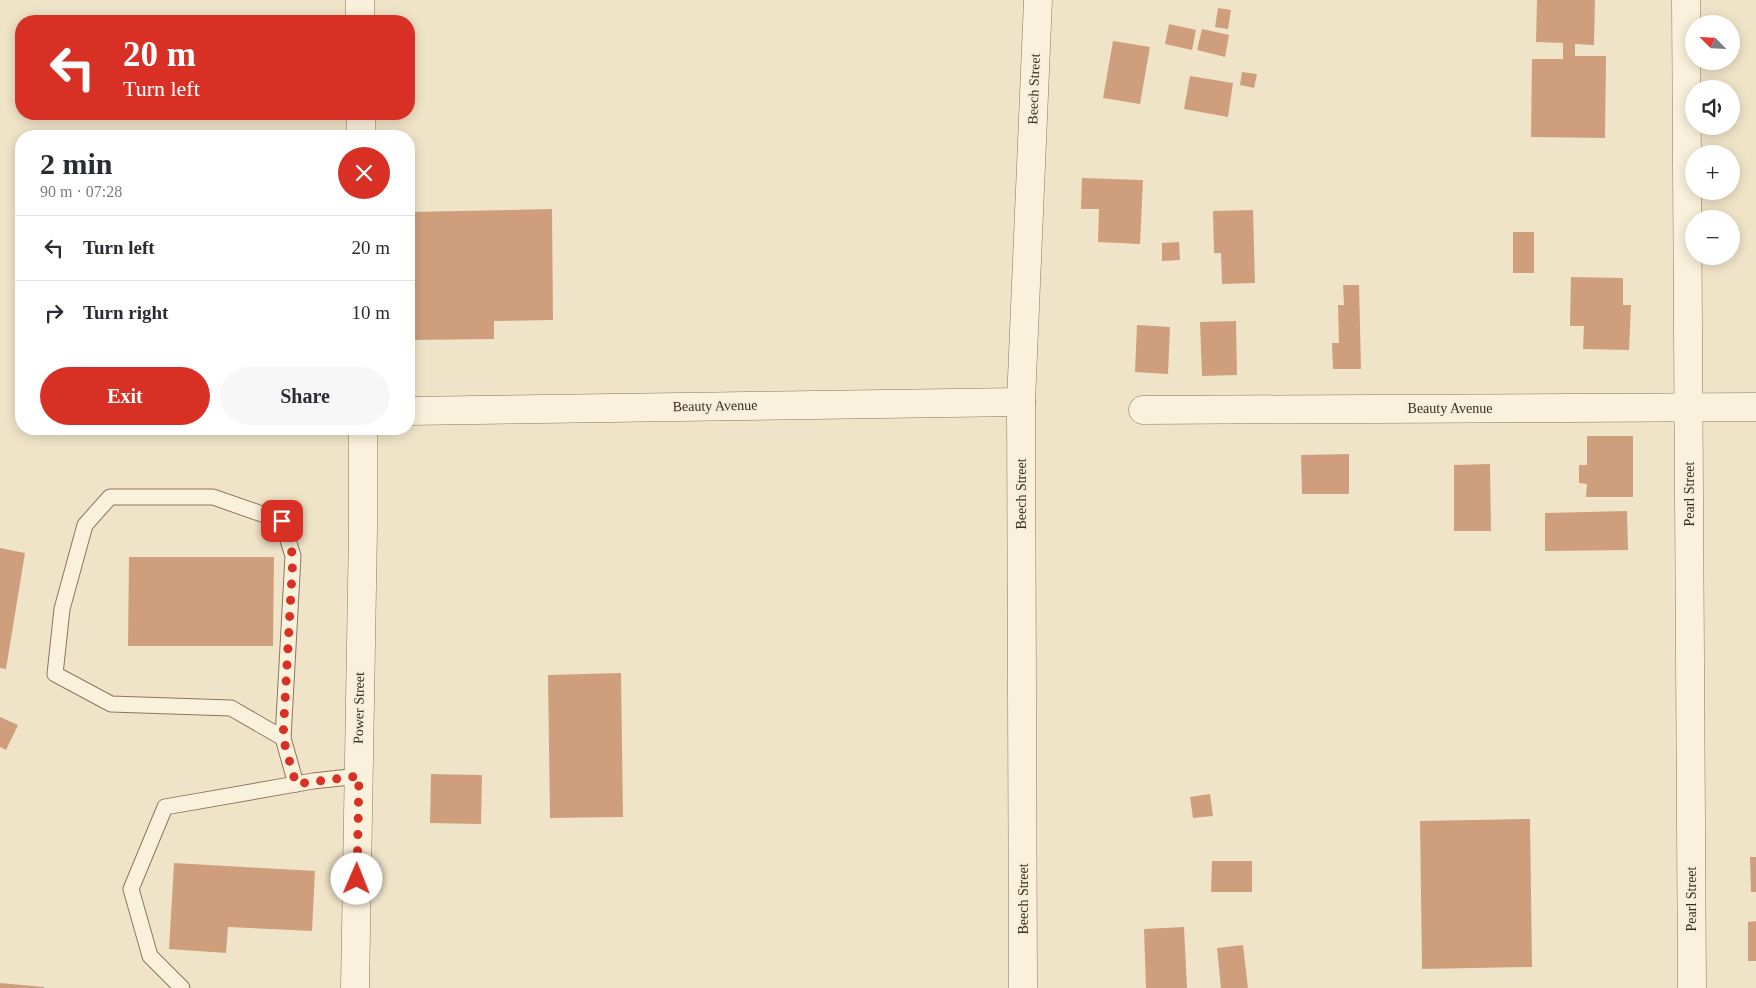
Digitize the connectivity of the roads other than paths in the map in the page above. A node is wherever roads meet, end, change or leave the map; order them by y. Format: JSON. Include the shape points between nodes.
{"nodes":[{"id":1,"x":360,"y":0,"type":"edge"},
{"id":2,"x":1038,"y":0,"type":"edge"},
{"id":3,"x":1686,"y":0,"type":"edge"},
{"id":4,"x":360,"y":15,"type":"edge"},
{"id":5,"x":1021,"y":402,"type":"junction"},
{"id":6,"x":1688,"y":407,"type":"junction"},
{"id":7,"x":1756,"y":407,"type":"edge"},
{"id":8,"x":1143,"y":410,"type":"dead end"},
{"id":9,"x":415,"y":411,"type":"edge"},
{"id":10,"x":363,"y":435,"type":"edge"},
{"id":11,"x":283,"y":738,"type":"junction"},
{"id":12,"x":359,"y":776,"type":"junction"},
{"id":13,"x":296,"y":784,"type":"junction"},
{"id":14,"x":182,"y":988,"type":"edge"},
{"id":15,"x":355,"y":988,"type":"edge"},
{"id":16,"x":1023,"y":988,"type":"edge"},
{"id":17,"x":1692,"y":988,"type":"edge"}],
"edges":[{"from":1,"to":4,"type":"street"},
{"from":2,"to":5,"type":"street","name":"Beech Street"},
{"from":3,"to":6,"type":"street","name":"Pearl Street"},
{"from":5,"to":9,"type":"street","name":"Beauty Avenue"},
{"from":5,"to":16,"type":"street","name":"Beech Street"},
{"from":6,"to":7,"type":"street","name":"Beauty Avenue"},
{"from":6,"to":8,"type":"street","name":"Beauty Avenue"},
{"from":6,"to":17,"type":"street","name":"Pearl Street"},
{"from":10,"to":12,"type":"street","name":"Power Street"},
{"from":11,"to":11,"type":"lane","via":[[231,708],[111,704],[55,674],[62,609],[85,525],[110,497],[213,497],[282,521],[293,556]]},
{"from":11,"to":13,"type":"lane"},
{"from":12,"to":13,"type":"lane"},
{"from":12,"to":15,"type":"street","name":"Power Street"},
{"from":13,"to":14,"type":"lane","via":[[165,807],[131,889],[150,956]]}]}
